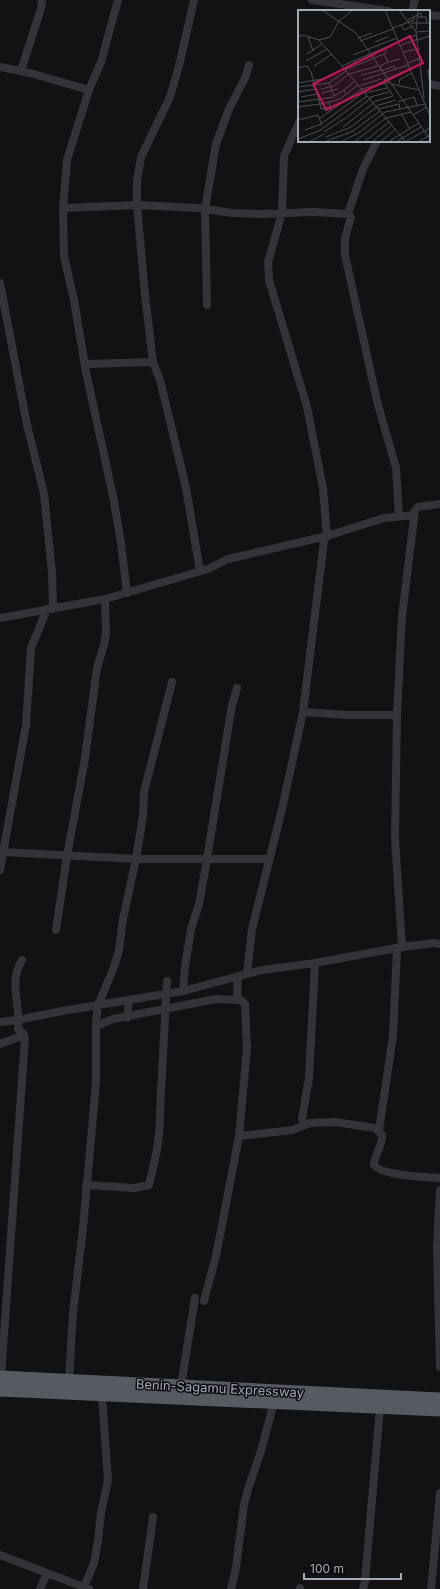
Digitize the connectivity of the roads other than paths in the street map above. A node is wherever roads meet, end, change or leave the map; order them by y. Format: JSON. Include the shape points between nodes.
{"nodes":[{"id":1,"x":42,"y":0,"type":"edge"},
{"id":2,"x":118,"y":0,"type":"edge"},
{"id":3,"x":194,"y":0,"type":"edge"},
{"id":4,"x":312,"y":0,"type":"edge"},
{"id":5,"x":415,"y":0,"type":"edge"},
{"id":6,"x":343,"y":2,"type":"edge"},
{"id":7,"x":384,"y":10,"type":"edge"},
{"id":8,"x":412,"y":10,"type":"edge"},
{"id":9,"x":430,"y":15,"type":"edge"},
{"id":10,"x":440,"y":16,"type":"edge"},
{"id":11,"x":249,"y":65,"type":"dead end"},
{"id":12,"x":0,"y":67,"type":"edge"},
{"id":13,"x":21,"y":71,"type":"junction"},
{"id":14,"x":430,"y":84,"type":"edge"},
{"id":15,"x":440,"y":86,"type":"edge"},
{"id":16,"x":89,"y":90,"type":"junction"},
{"id":17,"x":298,"y":124,"type":"edge"},
{"id":18,"x":376,"y":142,"type":"edge"},
{"id":19,"x":137,"y":205,"type":"junction"},
{"id":20,"x":63,"y":208,"type":"junction"},
{"id":21,"x":205,"y":209,"type":"junction"},
{"id":22,"x":282,"y":213,"type":"junction"},
{"id":23,"x":348,"y":214,"type":"junction"},
{"id":24,"x":0,"y":283,"type":"edge"},
{"id":25,"x":207,"y":305,"type":"dead end"},
{"id":26,"x":153,"y":362,"type":"junction"},
{"id":27,"x":85,"y":364,"type":"junction"},
{"id":28,"x":440,"y":504,"type":"edge"},
{"id":29,"x":414,"y":515,"type":"junction"},
{"id":30,"x":399,"y":516,"type":"junction"},
{"id":31,"x":327,"y":536,"type":"junction"},
{"id":32,"x":200,"y":571,"type":"junction"},
{"id":33,"x":127,"y":593,"type":"junction"},
{"id":34,"x":105,"y":599,"type":"junction"},
{"id":35,"x":50,"y":608,"type":"junction"},
{"id":36,"x":0,"y":618,"type":"edge"},
{"id":37,"x":172,"y":682,"type":"dead end"},
{"id":38,"x":237,"y":688,"type":"dead end"},
{"id":39,"x":303,"y":712,"type":"junction"},
{"id":40,"x":397,"y":715,"type":"junction"},
{"id":41,"x":3,"y":852,"type":"junction"},
{"id":42,"x":67,"y":856,"type":"junction"},
{"id":43,"x":207,"y":858,"type":"junction"},
{"id":44,"x":136,"y":859,"type":"junction"},
{"id":45,"x":269,"y":859,"type":"junction"},
{"id":46,"x":0,"y":870,"type":"edge"},
{"id":47,"x":56,"y":930,"type":"dead end"},
{"id":48,"x":440,"y":944,"type":"edge"},
{"id":49,"x":402,"y":946,"type":"junction"},
{"id":50,"x":22,"y":960,"type":"dead end"},
{"id":51,"x":315,"y":963,"type":"junction"},
{"id":52,"x":246,"y":973,"type":"junction"},
{"id":53,"x":238,"y":976,"type":"junction"},
{"id":54,"x":166,"y":981,"type":"junction"},
{"id":55,"x":183,"y":991,"type":"junction"},
{"id":56,"x":165,"y":994,"type":"junction"},
{"id":57,"x":237,"y":999,"type":"junction"},
{"id":58,"x":129,"y":1001,"type":"junction"},
{"id":59,"x":98,"y":1005,"type":"junction"},
{"id":60,"x":166,"y":1009,"type":"junction"},
{"id":61,"x":127,"y":1018,"type":"junction"},
{"id":62,"x":0,"y":1022,"type":"edge"},
{"id":63,"x":18,"y":1024,"type":"junction"},
{"id":64,"x":96,"y":1026,"type":"junction"},
{"id":65,"x":24,"y":1035,"type":"junction"},
{"id":66,"x":16,"y":1038,"type":"junction"},
{"id":67,"x":0,"y":1044,"type":"edge"},
{"id":68,"x":164,"y":1102,"type":"dead end"},
{"id":69,"x":302,"y":1119,"type":"dead end"},
{"id":70,"x":379,"y":1130,"type":"junction"},
{"id":71,"x":239,"y":1136,"type":"junction"},
{"id":72,"x":440,"y":1178,"type":"edge"},
{"id":73,"x":86,"y":1185,"type":"junction"},
{"id":74,"x":440,"y":1190,"type":"edge"},
{"id":75,"x":195,"y":1298,"type":"dead end"},
{"id":76,"x":204,"y":1301,"type":"dead end"},
{"id":77,"x":440,"y":1367,"type":"edge"},
{"id":78,"x":69,"y":1380,"type":"junction"},
{"id":79,"x":0,"y":1381,"type":"edge"},
{"id":80,"x":181,"y":1386,"type":"junction"},
{"id":81,"x":102,"y":1396,"type":"junction"},
{"id":82,"x":440,"y":1399,"type":"edge"},
{"id":83,"x":274,"y":1402,"type":"junction"},
{"id":84,"x":380,"y":1407,"type":"junction"},
{"id":85,"x":440,"y":1410,"type":"edge"},
{"id":86,"x":440,"y":1493,"type":"edge"},
{"id":87,"x":153,"y":1517,"type":"dead end"},
{"id":88,"x":0,"y":1555,"type":"edge"},
{"id":89,"x":47,"y":1573,"type":"junction"},
{"id":90,"x":86,"y":1588,"type":"edge"},
{"id":91,"x":40,"y":1589,"type":"edge"},
{"id":92,"x":143,"y":1589,"type":"edge"},
{"id":93,"x":231,"y":1589,"type":"edge"},
{"id":94,"x":363,"y":1589,"type":"edge"},
{"id":95,"x":431,"y":1589,"type":"edge"}],
"edges":[{"from":1,"to":13,"type":"street"},
{"from":2,"to":16,"type":"street","via":[[101,62]]},
{"from":3,"to":19,"type":"street","via":[[170,97],[141,157]]},
{"from":4,"to":6,"type":"street"},
{"from":5,"to":8,"type":"street"},
{"from":6,"to":7,"type":"street"},
{"from":9,"to":10,"type":"street"},
{"from":11,"to":21,"type":"street","via":[[216,144]]},
{"from":12,"to":13,"type":"street"},
{"from":13,"to":16,"type":"street"},
{"from":14,"to":15,"type":"street"},
{"from":16,"to":20,"type":"street","via":[[68,160]]},
{"from":17,"to":22,"type":"street","via":[[284,156]]},
{"from":18,"to":23,"type":"street","via":[[362,169]]},
{"from":19,"to":20,"type":"street"},
{"from":19,"to":21,"type":"street"},
{"from":19,"to":26,"type":"street"},
{"from":20,"to":27,"type":"street","via":[[64,256]]},
{"from":21,"to":22,"type":"street","via":[[232,213]]},
{"from":21,"to":25,"type":"street"},
{"from":22,"to":23,"type":"street"},
{"from":22,"to":31,"type":"street","via":[[268,262],[270,280],[307,408],[323,488]]},
{"from":23,"to":30,"type":"street","via":[[350,216],[345,238],[345,255],[377,400],[396,468]]},
{"from":24,"to":35,"type":"street","via":[[27,425],[44,494],[52,572]]},
{"from":26,"to":27,"type":"street"},
{"from":26,"to":32,"type":"street","via":[[160,380],[186,488]]},
{"from":27,"to":33,"type":"street","via":[[114,496]]},
{"from":28,"to":29,"type":"street","via":[[418,507]]},
{"from":29,"to":30,"type":"street"},
{"from":29,"to":40,"type":"street","via":[[402,616]]},
{"from":30,"to":31,"type":"street","via":[[384,518]]},
{"from":31,"to":32,"type":"street","via":[[228,559]]},
{"from":31,"to":39,"type":"street","via":[[324,541]]},
{"from":32,"to":33,"type":"street"},
{"from":33,"to":34,"type":"street"},
{"from":34,"to":35,"type":"street"},
{"from":34,"to":42,"type":"street","via":[[106,634],[97,668],[86,758]]},
{"from":35,"to":36,"type":"street"},
{"from":35,"to":41,"type":"street","via":[[31,648],[26,725]]},
{"from":37,"to":44,"type":"street","via":[[144,792]]},
{"from":38,"to":43,"type":"street"},
{"from":39,"to":40,"type":"street"},
{"from":39,"to":45,"type":"street"},
{"from":40,"to":49,"type":"street","via":[[395,838]]},
{"from":41,"to":42,"type":"street"},
{"from":41,"to":46,"type":"street"},
{"from":42,"to":44,"type":"street"},
{"from":42,"to":47,"type":"street"},
{"from":43,"to":44,"type":"street"},
{"from":43,"to":45,"type":"street"},
{"from":43,"to":55,"type":"street","via":[[184,967]]},
{"from":44,"to":59,"type":"street","via":[[122,919],[119,950]]},
{"from":45,"to":52,"type":"street","via":[[252,928]]},
{"from":48,"to":49,"type":"street"},
{"from":49,"to":51,"type":"street"},
{"from":49,"to":70,"type":"street","via":[[397,949],[393,1036]]},
{"from":50,"to":63,"type":"street","via":[[16,973]]},
{"from":51,"to":52,"type":"street"},
{"from":51,"to":69,"type":"street","via":[[309,1078]]},
{"from":52,"to":53,"type":"street"},
{"from":53,"to":55,"type":"street"},
{"from":53,"to":57,"type":"street"},
{"from":54,"to":60,"type":"street"},
{"from":54,"to":68,"type":"street"},
{"from":54,"to":73,"type":"street","via":[[161,1130],[149,1185],[135,1188]]},
{"from":55,"to":56,"type":"street"},
{"from":56,"to":58,"type":"street"},
{"from":56,"to":60,"type":"street"},
{"from":57,"to":60,"type":"street","via":[[216,999]]},
{"from":57,"to":71,"type":"street","via":[[244,1004],[247,1049]]},
{"from":58,"to":59,"type":"street"},
{"from":58,"to":61,"type":"street"},
{"from":59,"to":63,"type":"street"},
{"from":59,"to":64,"type":"street"},
{"from":60,"to":61,"type":"street"},
{"from":61,"to":64,"type":"street","via":[[113,1019]]},
{"from":62,"to":63,"type":"street"},
{"from":63,"to":65,"type":"street"},
{"from":63,"to":66,"type":"street"},
{"from":64,"to":73,"type":"street","via":[[96,1083]]},
{"from":65,"to":66,"type":"street"},
{"from":65,"to":79,"type":"street","via":[[20,1133]]},
{"from":66,"to":67,"type":"street"},
{"from":70,"to":71,"type":"street","via":[[335,1122],[310,1123],[293,1130]]},
{"from":70,"to":72,"type":"street","via":[[383,1140],[374,1159],[375,1166],[386,1172]]},
{"from":71,"to":76,"type":"street","via":[[216,1256]]},
{"from":73,"to":78,"type":"street"},
{"from":74,"to":77,"type":"street","via":[[437,1248]]},
{"from":75,"to":80,"type":"street"},
{"from":78,"to":79,"type":"highway","name":"Benin-Sagamu Expressway"},
{"from":78,"to":80,"type":"highway","name":"Benin-Sagamu Expressway"},
{"from":79,"to":81,"type":"highway"},
{"from":80,"to":82,"type":"highway","name":"Benin-Sagamu Expressway"},
{"from":81,"to":83,"type":"highway"},
{"from":81,"to":90,"type":"street","via":[[108,1480],[94,1563]]},
{"from":83,"to":84,"type":"highway"},
{"from":83,"to":93,"type":"street","via":[[244,1504]]},
{"from":84,"to":85,"type":"highway"},
{"from":84,"to":94,"type":"street"},
{"from":86,"to":95,"type":"street"},
{"from":87,"to":92,"type":"street"},
{"from":88,"to":89,"type":"street"},
{"from":89,"to":90,"type":"street"},
{"from":89,"to":91,"type":"street"}]}
